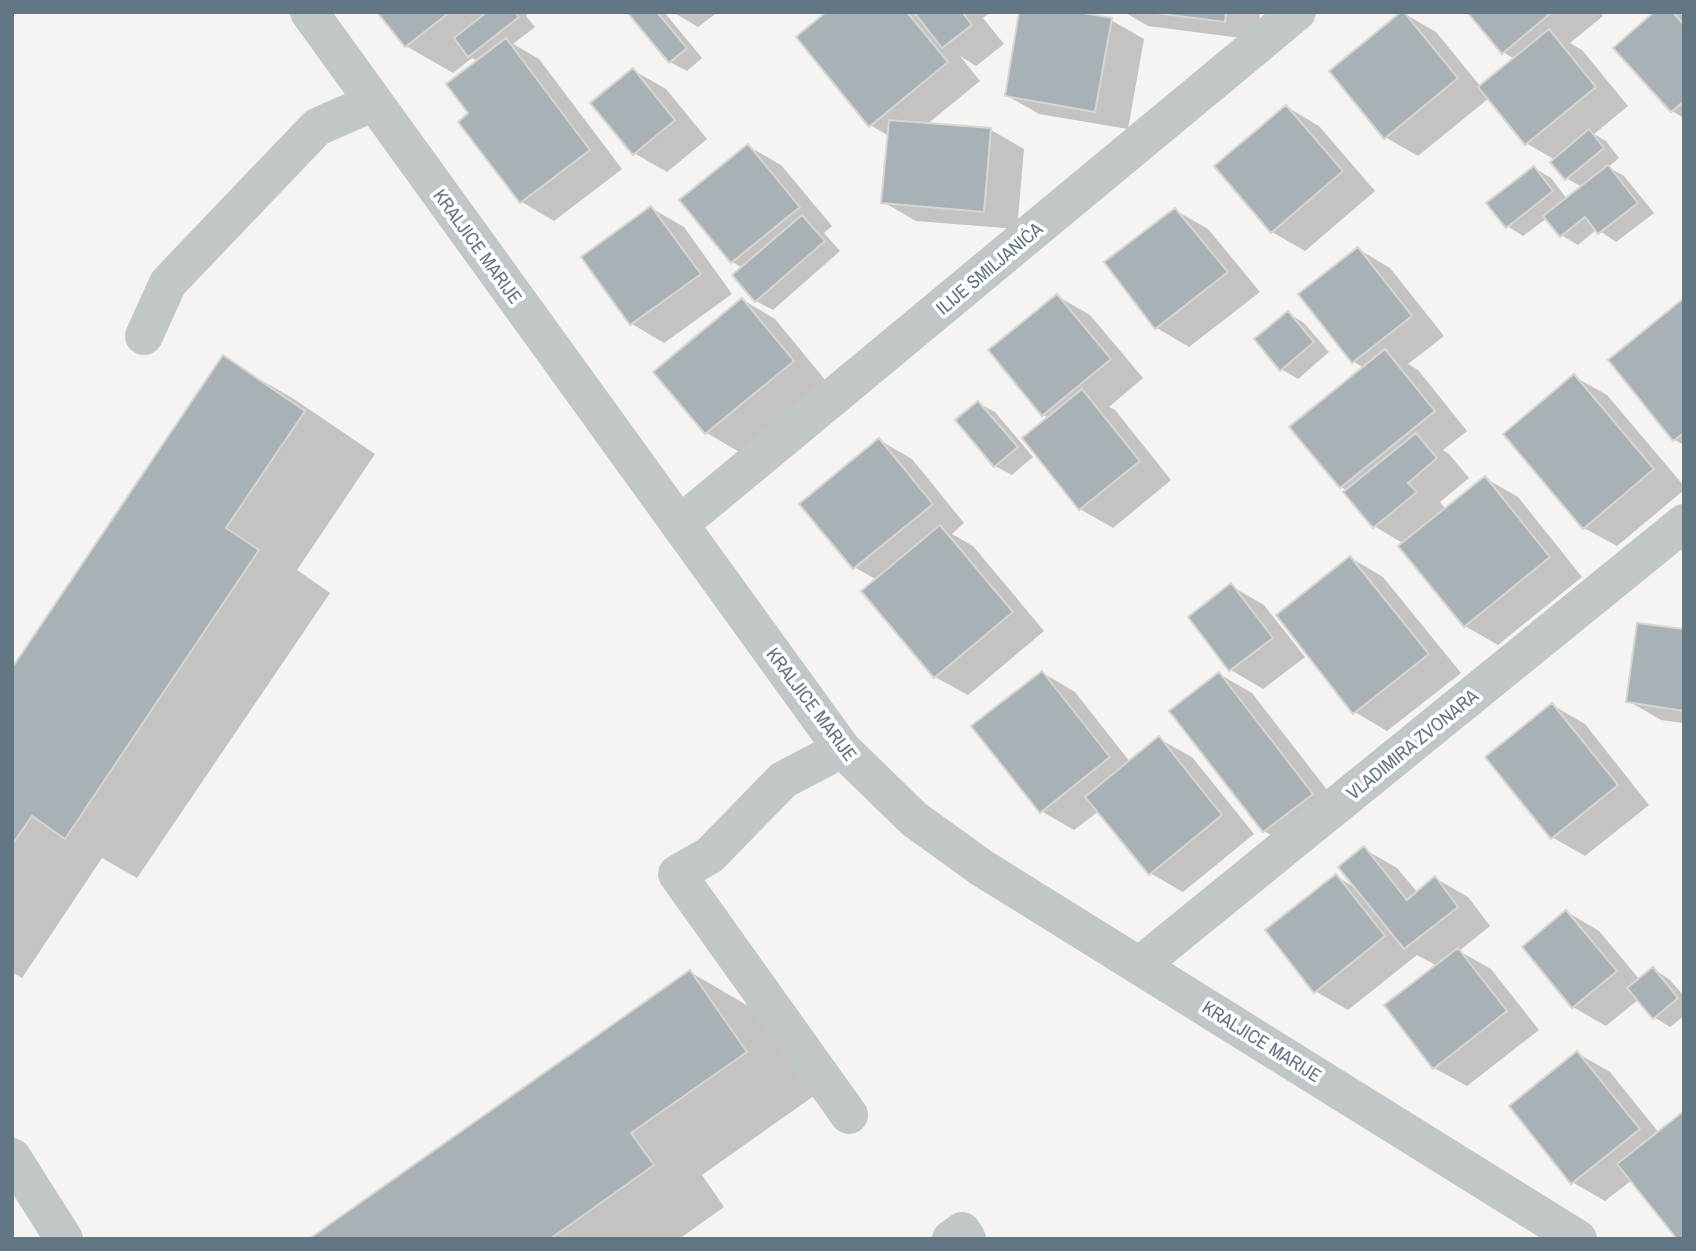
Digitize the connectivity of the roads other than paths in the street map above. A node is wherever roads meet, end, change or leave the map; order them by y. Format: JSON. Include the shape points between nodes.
{"nodes":[{"id":1,"x":309,"y":12,"type":"edge"},
{"id":2,"x":1297,"y":12,"type":"edge"},
{"id":3,"x":373,"y":102,"type":"junction"},
{"id":4,"x":144,"y":336,"type":"dead end"},
{"id":5,"x":1684,"y":523,"type":"edge"},
{"id":6,"x":681,"y":524,"type":"junction"},
{"id":7,"x":842,"y":749,"type":"junction"},
{"id":8,"x":1140,"y":965,"type":"junction"},
{"id":9,"x":849,"y":1115,"type":"dead end"},
{"id":10,"x":12,"y":1157,"type":"edge"},
{"id":11,"x":64,"y":1239,"type":"edge"},
{"id":12,"x":951,"y":1239,"type":"edge"},
{"id":13,"x":967,"y":1239,"type":"edge"},
{"id":14,"x":1578,"y":1239,"type":"edge"}],
"edges":[{"from":1,"to":3,"type":"street","name":"KRALJICE MARIJE"},
{"from":2,"to":6,"type":"street","name":"ILIJE SMILJANIĆA"},
{"from":3,"to":4,"type":"street","via":[[317,127],[168,284]]},
{"from":3,"to":6,"type":"street","name":"KRALJICE MARIJE"},
{"from":5,"to":8,"type":"street","name":"VLADIMIRA ZVONARA"},
{"from":6,"to":7,"type":"street","name":"KRALJICE MARIJE"},
{"from":7,"to":8,"type":"street","name":"KRALJICE MARIJE","via":[[914,819],[982,868]]},
{"from":7,"to":9,"type":"street","via":[[783,780],[710,855],[677,874]]},
{"from":8,"to":14,"type":"street","name":"KRALJICE MARIJE"},
{"from":10,"to":11,"type":"street"},
{"from":12,"to":13,"type":"street","via":[[962,1231]]}]}
